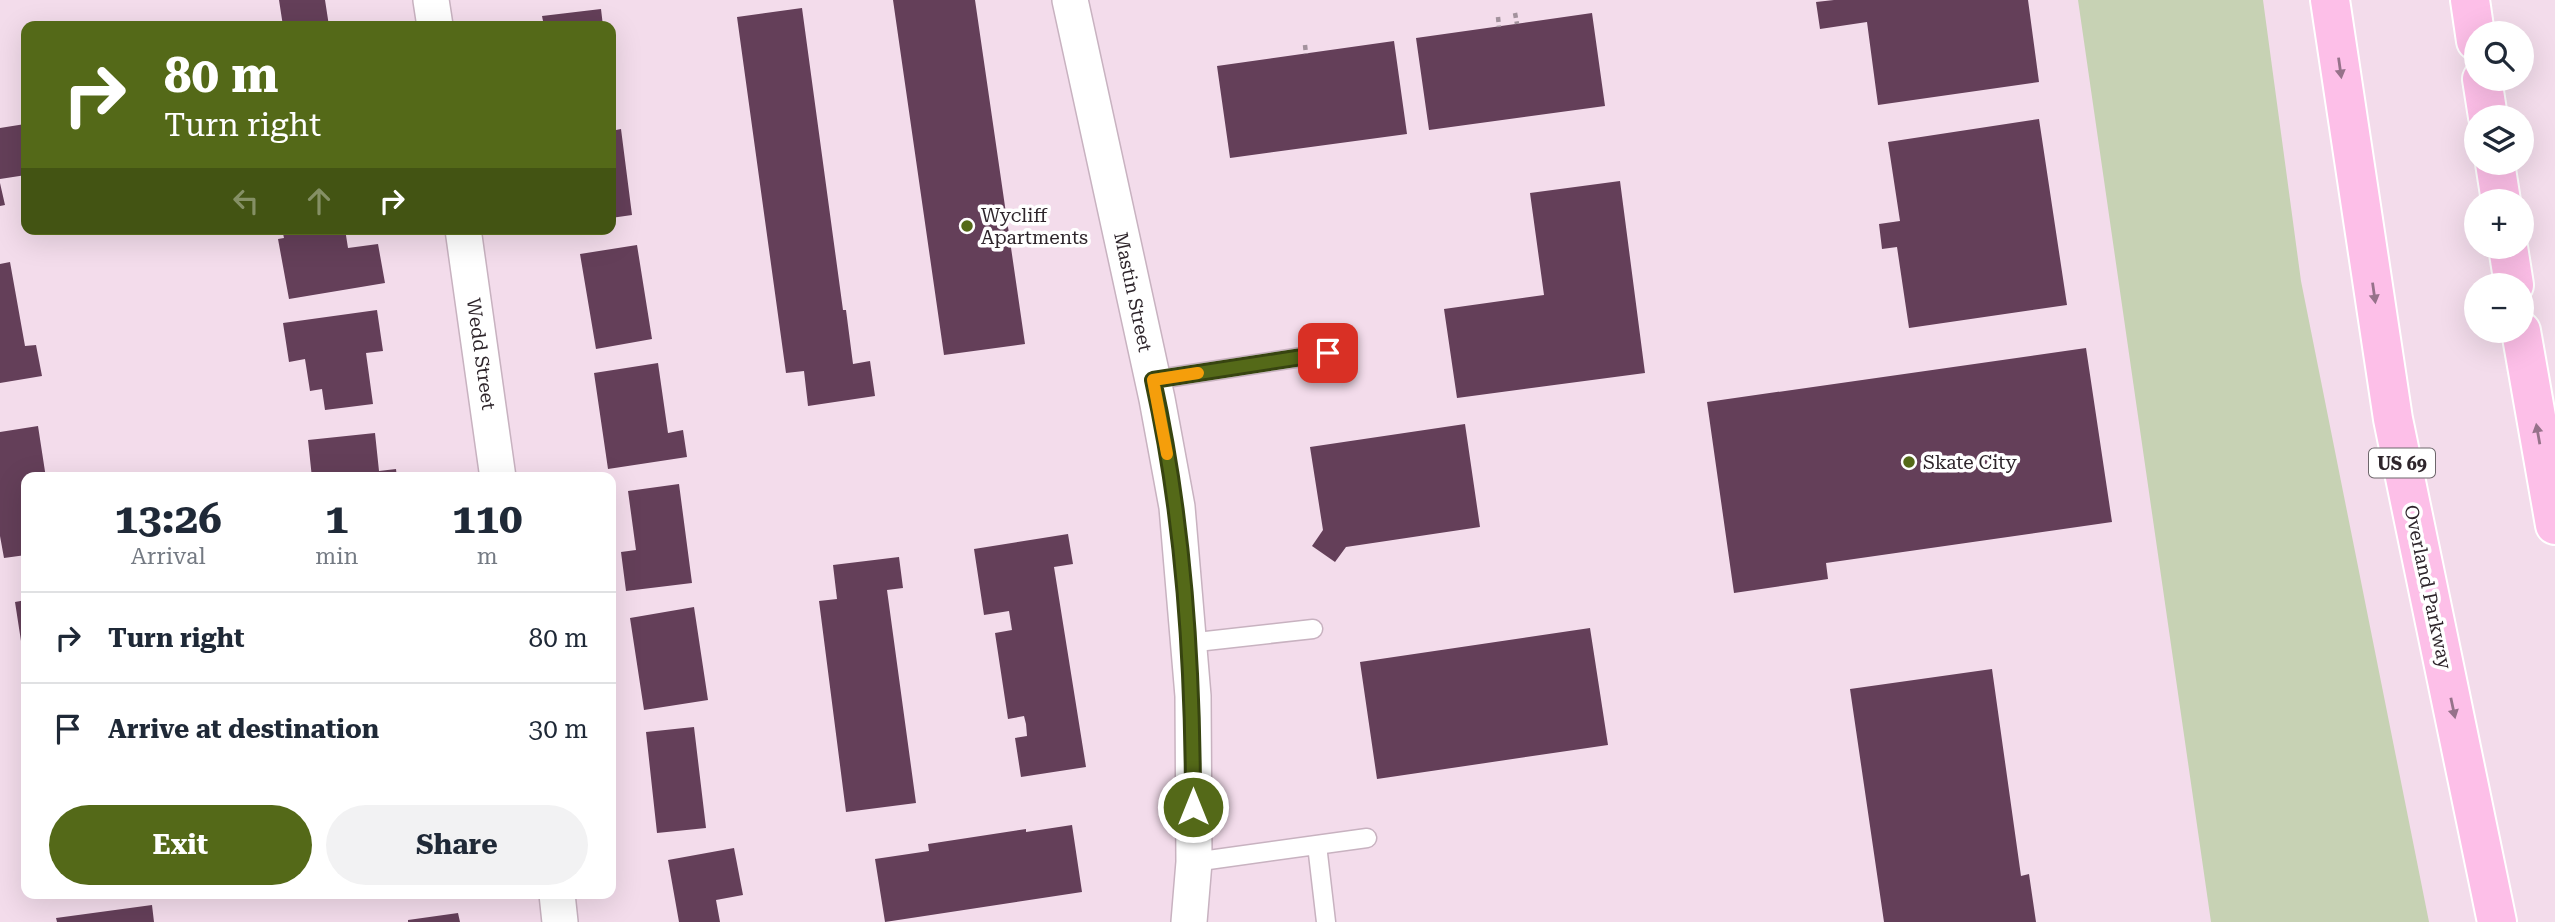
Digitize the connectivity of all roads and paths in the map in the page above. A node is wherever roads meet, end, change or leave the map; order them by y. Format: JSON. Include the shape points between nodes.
{"nodes":[{"id":1,"x":431,"y":0,"type":"edge"},
{"id":2,"x":1070,"y":0,"type":"edge"},
{"id":3,"x":2330,"y":0,"type":"edge"},
{"id":4,"x":2470,"y":0,"type":"edge"},
{"id":5,"x":1515,"y":13,"type":"dead end"},
{"id":6,"x":1498,"y":16,"type":"dead end"},
{"id":7,"x":434,"y":21,"type":"edge"},
{"id":8,"x":2473,"y":21,"type":"edge"},
{"id":9,"x":1517,"y":24,"type":"dead end"},
{"id":10,"x":1499,"y":27,"type":"dead end"},
{"id":11,"x":1305,"y":45,"type":"dead end"},
{"id":12,"x":1306,"y":54,"type":"dead end"},
{"id":13,"x":464,"y":235,"type":"edge"},
{"id":14,"x":2523,"y":343,"type":"edge"},
{"id":15,"x":1328,"y":353,"type":"dead end"},
{"id":16,"x":1153,"y":380,"type":"junction"},
{"id":17,"x":497,"y":472,"type":"edge"},
{"id":18,"x":2555,"y":525,"type":"edge"},
{"id":19,"x":1313,"y":629,"type":"dead end"},
{"id":20,"x":1188,"y":643,"type":"junction"},
{"id":21,"x":1367,"y":838,"type":"dead end"},
{"id":22,"x":1317,"y":845,"type":"junction"},
{"id":23,"x":1194,"y":862,"type":"junction"},
{"id":24,"x":557,"y":899,"type":"edge"},
{"id":25,"x":561,"y":922,"type":"edge"},
{"id":26,"x":1189,"y":922,"type":"edge"},
{"id":27,"x":1326,"y":922,"type":"edge"},
{"id":28,"x":2497,"y":922,"type":"edge"}],
"edges":[{"from":1,"to":7,"type":"street"},
{"from":2,"to":16,"type":"street","name":"Mastin Street"},
{"from":3,"to":28,"type":"highway","name":"Overland Parkway","number":"US 69","one_way":true,"via":[[2393,419]]},
{"from":4,"to":8,"type":"highway"},
{"from":5,"to":9,"type":"path"},
{"from":6,"to":10,"type":"path"},
{"from":11,"to":12,"type":"path"},
{"from":13,"to":17,"type":"street","name":"Wedd Street"},
{"from":18,"to":14,"type":"highway","one_way":true},
{"from":15,"to":16,"type":"lane"},
{"from":16,"to":20,"type":"street","name":"Mastin Street","via":[[1177,507]]},
{"from":19,"to":20,"type":"lane"},
{"from":20,"to":23,"type":"street","name":"Mastin Street","via":[[1193,696]]},
{"from":21,"to":22,"type":"lane"},
{"from":22,"to":23,"type":"lane"},
{"from":22,"to":27,"type":"lane"},
{"from":23,"to":26,"type":"street","name":"Mastin Street"},
{"from":24,"to":25,"type":"street"}]}
